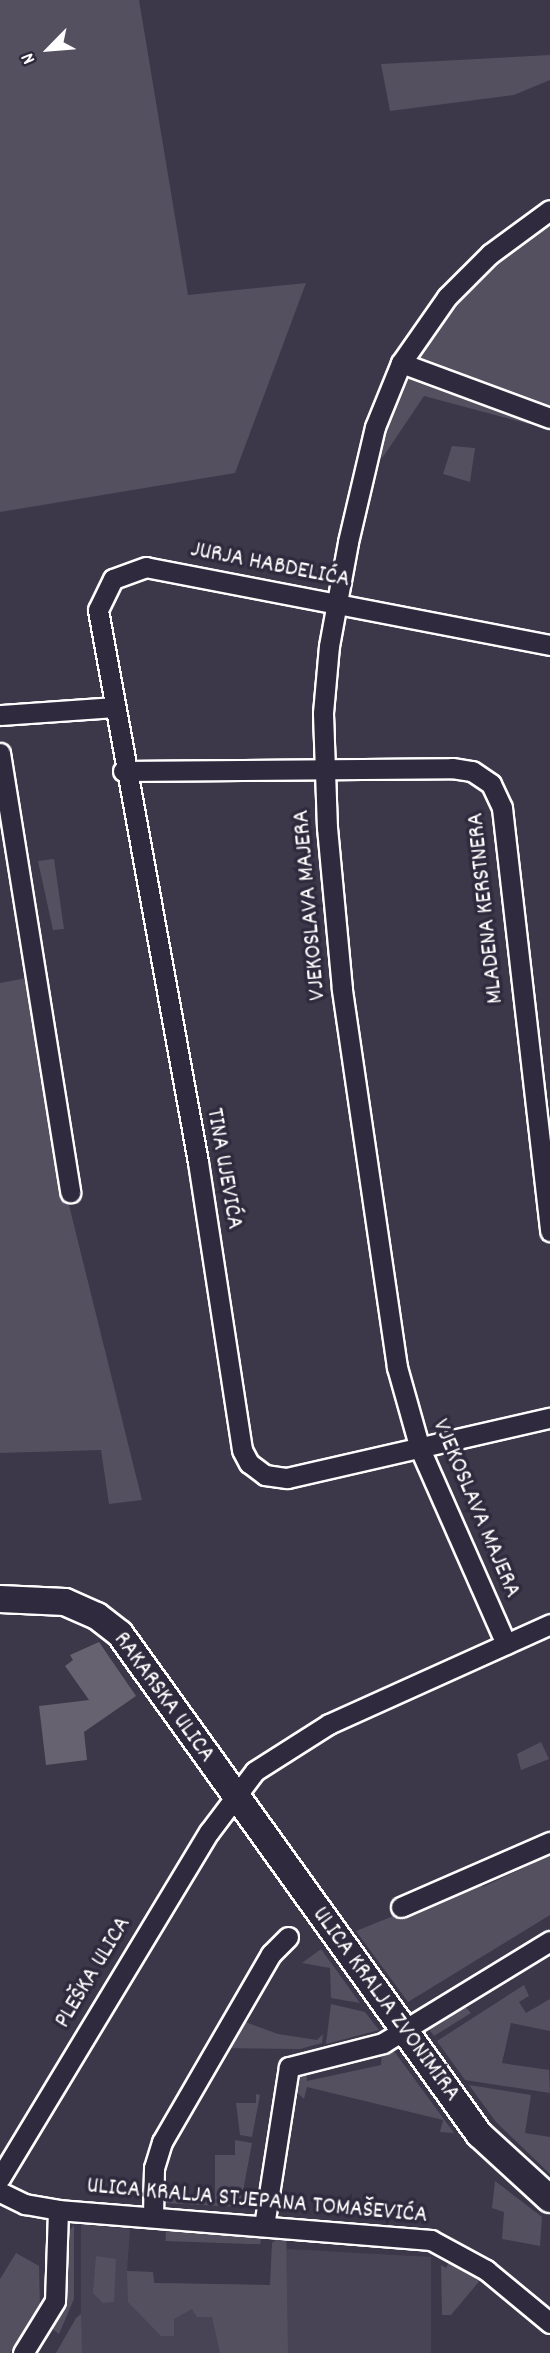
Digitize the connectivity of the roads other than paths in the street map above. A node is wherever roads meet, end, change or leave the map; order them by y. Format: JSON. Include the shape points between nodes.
{"nodes":[{"id":1,"x":550,"y":210,"type":"edge"},
{"id":2,"x":401,"y":363,"type":"junction"},
{"id":3,"x":550,"y":418,"type":"edge"},
{"id":4,"x":335,"y":604,"type":"junction"},
{"id":5,"x":550,"y":645,"type":"edge"},
{"id":6,"x":113,"y":707,"type":"junction"},
{"id":7,"x":0,"y":715,"type":"edge"},
{"id":8,"x":0,"y":753,"type":"edge"},
{"id":9,"x":324,"y":769,"type":"junction"},
{"id":10,"x":123,"y":771,"type":"junction"},
{"id":11,"x":70,"y":1192,"type":"dead end"},
{"id":12,"x":550,"y":1231,"type":"edge"},
{"id":13,"x":550,"y":1418,"type":"edge"},
{"id":14,"x":420,"y":1449,"type":"junction"},
{"id":15,"x":0,"y":1599,"type":"edge"},
{"id":16,"x":550,"y":1624,"type":"edge"},
{"id":17,"x":506,"y":1644,"type":"junction"},
{"id":18,"x":235,"y":1797,"type":"junction"},
{"id":19,"x":550,"y":1842,"type":"edge"},
{"id":20,"x":401,"y":1907,"type":"dead end"},
{"id":21,"x":288,"y":1937,"type":"dead end"},
{"id":22,"x":550,"y":1941,"type":"edge"},
{"id":23,"x":404,"y":2032,"type":"junction"},
{"id":24,"x":0,"y":2178,"type":"edge"},
{"id":25,"x":0,"y":2192,"type":"edge"},
{"id":26,"x":550,"y":2199,"type":"edge"},
{"id":27,"x":58,"y":2210,"type":"junction"},
{"id":28,"x":153,"y":2216,"type":"junction"},
{"id":29,"x":264,"y":2225,"type":"junction"},
{"id":30,"x":550,"y":2323,"type":"edge"},
{"id":31,"x":23,"y":2353,"type":"edge"}],
"edges":[{"from":1,"to":2,"type":"street","name":"VJEKOSLAVA MAJERA","via":[[490,254],[447,297]]},
{"from":2,"to":3,"type":"street"},
{"from":2,"to":4,"type":"street","name":"VJEKOSLAVA MAJERA","via":[[366,460]]},
{"from":4,"to":5,"type":"street","name":"JURJA HABDELIĆA"},
{"from":4,"to":6,"type":"street","name":"JURJA HABDELIĆA","via":[[155,568],[120,573],[107,585],[98,610]]},
{"from":4,"to":9,"type":"street","name":"VJEKOSLAVA MAJERA","via":[[323,713]]},
{"from":6,"to":7,"type":"street"},
{"from":6,"to":10,"type":"street","name":"TINA UJEVIĆA"},
{"from":8,"to":11,"type":"street"},
{"from":9,"to":10,"type":"street","name":"MLADENA KERSTNERA"},
{"from":9,"to":12,"type":"street","name":"MLADENA KERSTNERA","via":[[452,768],[472,771],[498,794]]},
{"from":9,"to":14,"type":"street","name":"VJEKOSLAVA MAJERA","via":[[352,1056],[397,1367]]},
{"from":10,"to":14,"type":"street","name":"TINA UJEVIĆA","via":[[198,1161],[242,1450],[249,1464],[274,1478]]},
{"from":13,"to":14,"type":"street"},
{"from":14,"to":17,"type":"street","name":"VJEKOSLAVA MAJERA"},
{"from":15,"to":18,"type":"main road","name":"RAKARSKA ULICA","via":[[65,1602],[105,1622],[136,1655]]},
{"from":16,"to":17,"type":"street","name":"PLEŠKA ULICA"},
{"from":17,"to":18,"type":"street","name":"PLEŠKA ULICA","via":[[302,1738],[254,1771]]},
{"from":18,"to":23,"type":"main road","name":"ULICA KRALJA ZVONIMIRA"},
{"from":18,"to":24,"type":"street","name":"PLEŠKA ULICA"},
{"from":19,"to":20,"type":"street"},
{"from":21,"to":28,"type":"street","via":[[271,1954],[162,2142],[154,2168]]},
{"from":22,"to":23,"type":"street"},
{"from":23,"to":26,"type":"main road","name":"ULICA KRALJA ZVONIMIRA","via":[[478,2134]]},
{"from":23,"to":29,"type":"street","via":[[356,2051],[289,2067]]},
{"from":25,"to":27,"type":"street","name":"ULICA KRALJA STJEPANA TOMAŠEVIĆA"},
{"from":27,"to":28,"type":"street","name":"ULICA KRALJA STJEPANA TOMAŠEVIĆA"},
{"from":27,"to":31,"type":"street","name":"ULICA KRALJA STJEPANA TOMAŠEVIĆA","via":[[55,2301]]},
{"from":28,"to":29,"type":"street","name":"ULICA KRALJA STJEPANA TOMAŠEVIĆA"},
{"from":29,"to":30,"type":"street","name":"ULICA KRALJA STJEPANA TOMAŠEVIĆA","via":[[432,2240],[486,2270]]}]}
